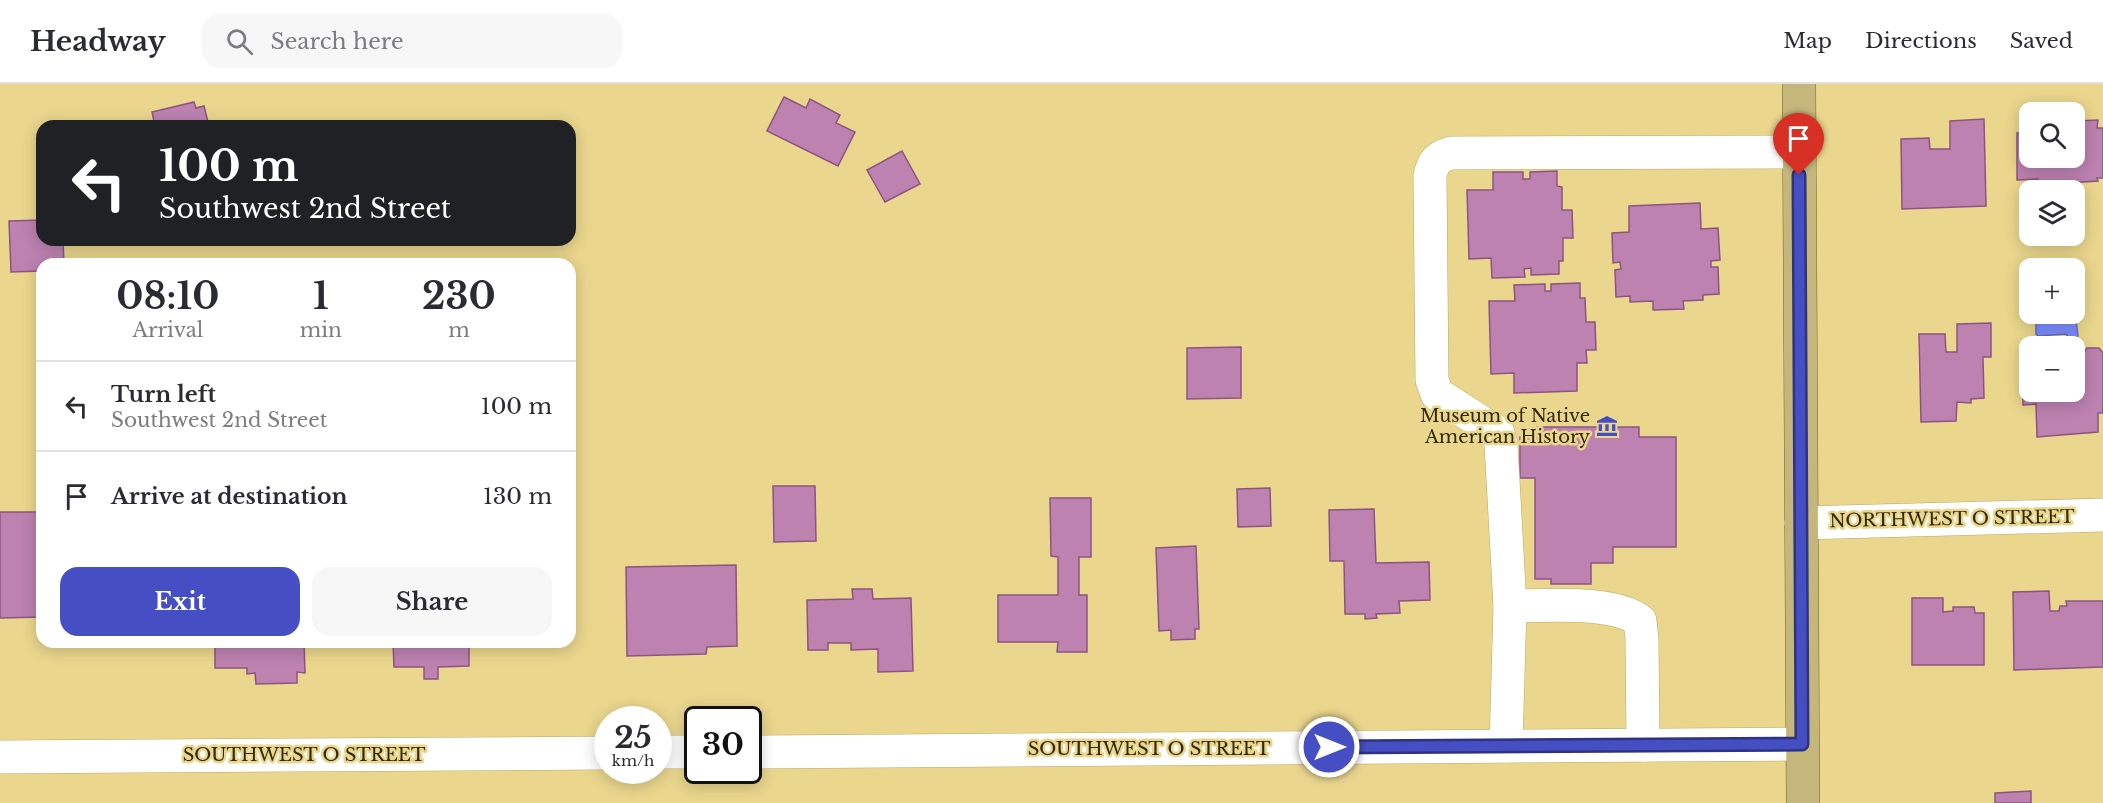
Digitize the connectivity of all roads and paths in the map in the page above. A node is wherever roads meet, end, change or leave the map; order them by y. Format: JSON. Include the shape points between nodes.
{"nodes":[{"id":1,"x":1799,"y":84,"type":"edge"},
{"id":2,"x":1799,"y":152,"type":"junction"},
{"id":3,"x":2103,"y":515,"type":"edge"},
{"id":4,"x":1801,"y":523,"type":"junction"},
{"id":5,"x":1510,"y":606,"type":"junction"},
{"id":6,"x":1802,"y":744,"type":"junction"},
{"id":7,"x":1643,"y":745,"type":"junction"},
{"id":8,"x":1506,"y":746,"type":"junction"},
{"id":9,"x":762,"y":752,"type":"edge"},
{"id":10,"x":594,"y":753,"type":"edge"},
{"id":11,"x":0,"y":757,"type":"edge"},
{"id":12,"x":1803,"y":803,"type":"edge"}],
"edges":[{"from":1,"to":2,"type":"main road"},
{"from":2,"to":4,"type":"main road"},
{"from":2,"to":5,"type":"street","via":[[1451,153],[1432,164],[1432,380],[1437,394],[1498,433]]},
{"from":3,"to":4,"type":"street","name":"NORTHWEST O STREET"},
{"from":4,"to":6,"type":"main road"},
{"from":5,"to":7,"type":"street","via":[[1614,609],[1640,621]]},
{"from":5,"to":8,"type":"street"},
{"from":6,"to":7,"type":"street","name":"SOUTHWEST O STREET"},
{"from":6,"to":12,"type":"main road"},
{"from":7,"to":8,"type":"street","name":"SOUTHWEST O STREET"},
{"from":8,"to":9,"type":"street","name":"SOUTHWEST O STREET"},
{"from":10,"to":11,"type":"street","name":"SOUTHWEST O STREET"}]}
